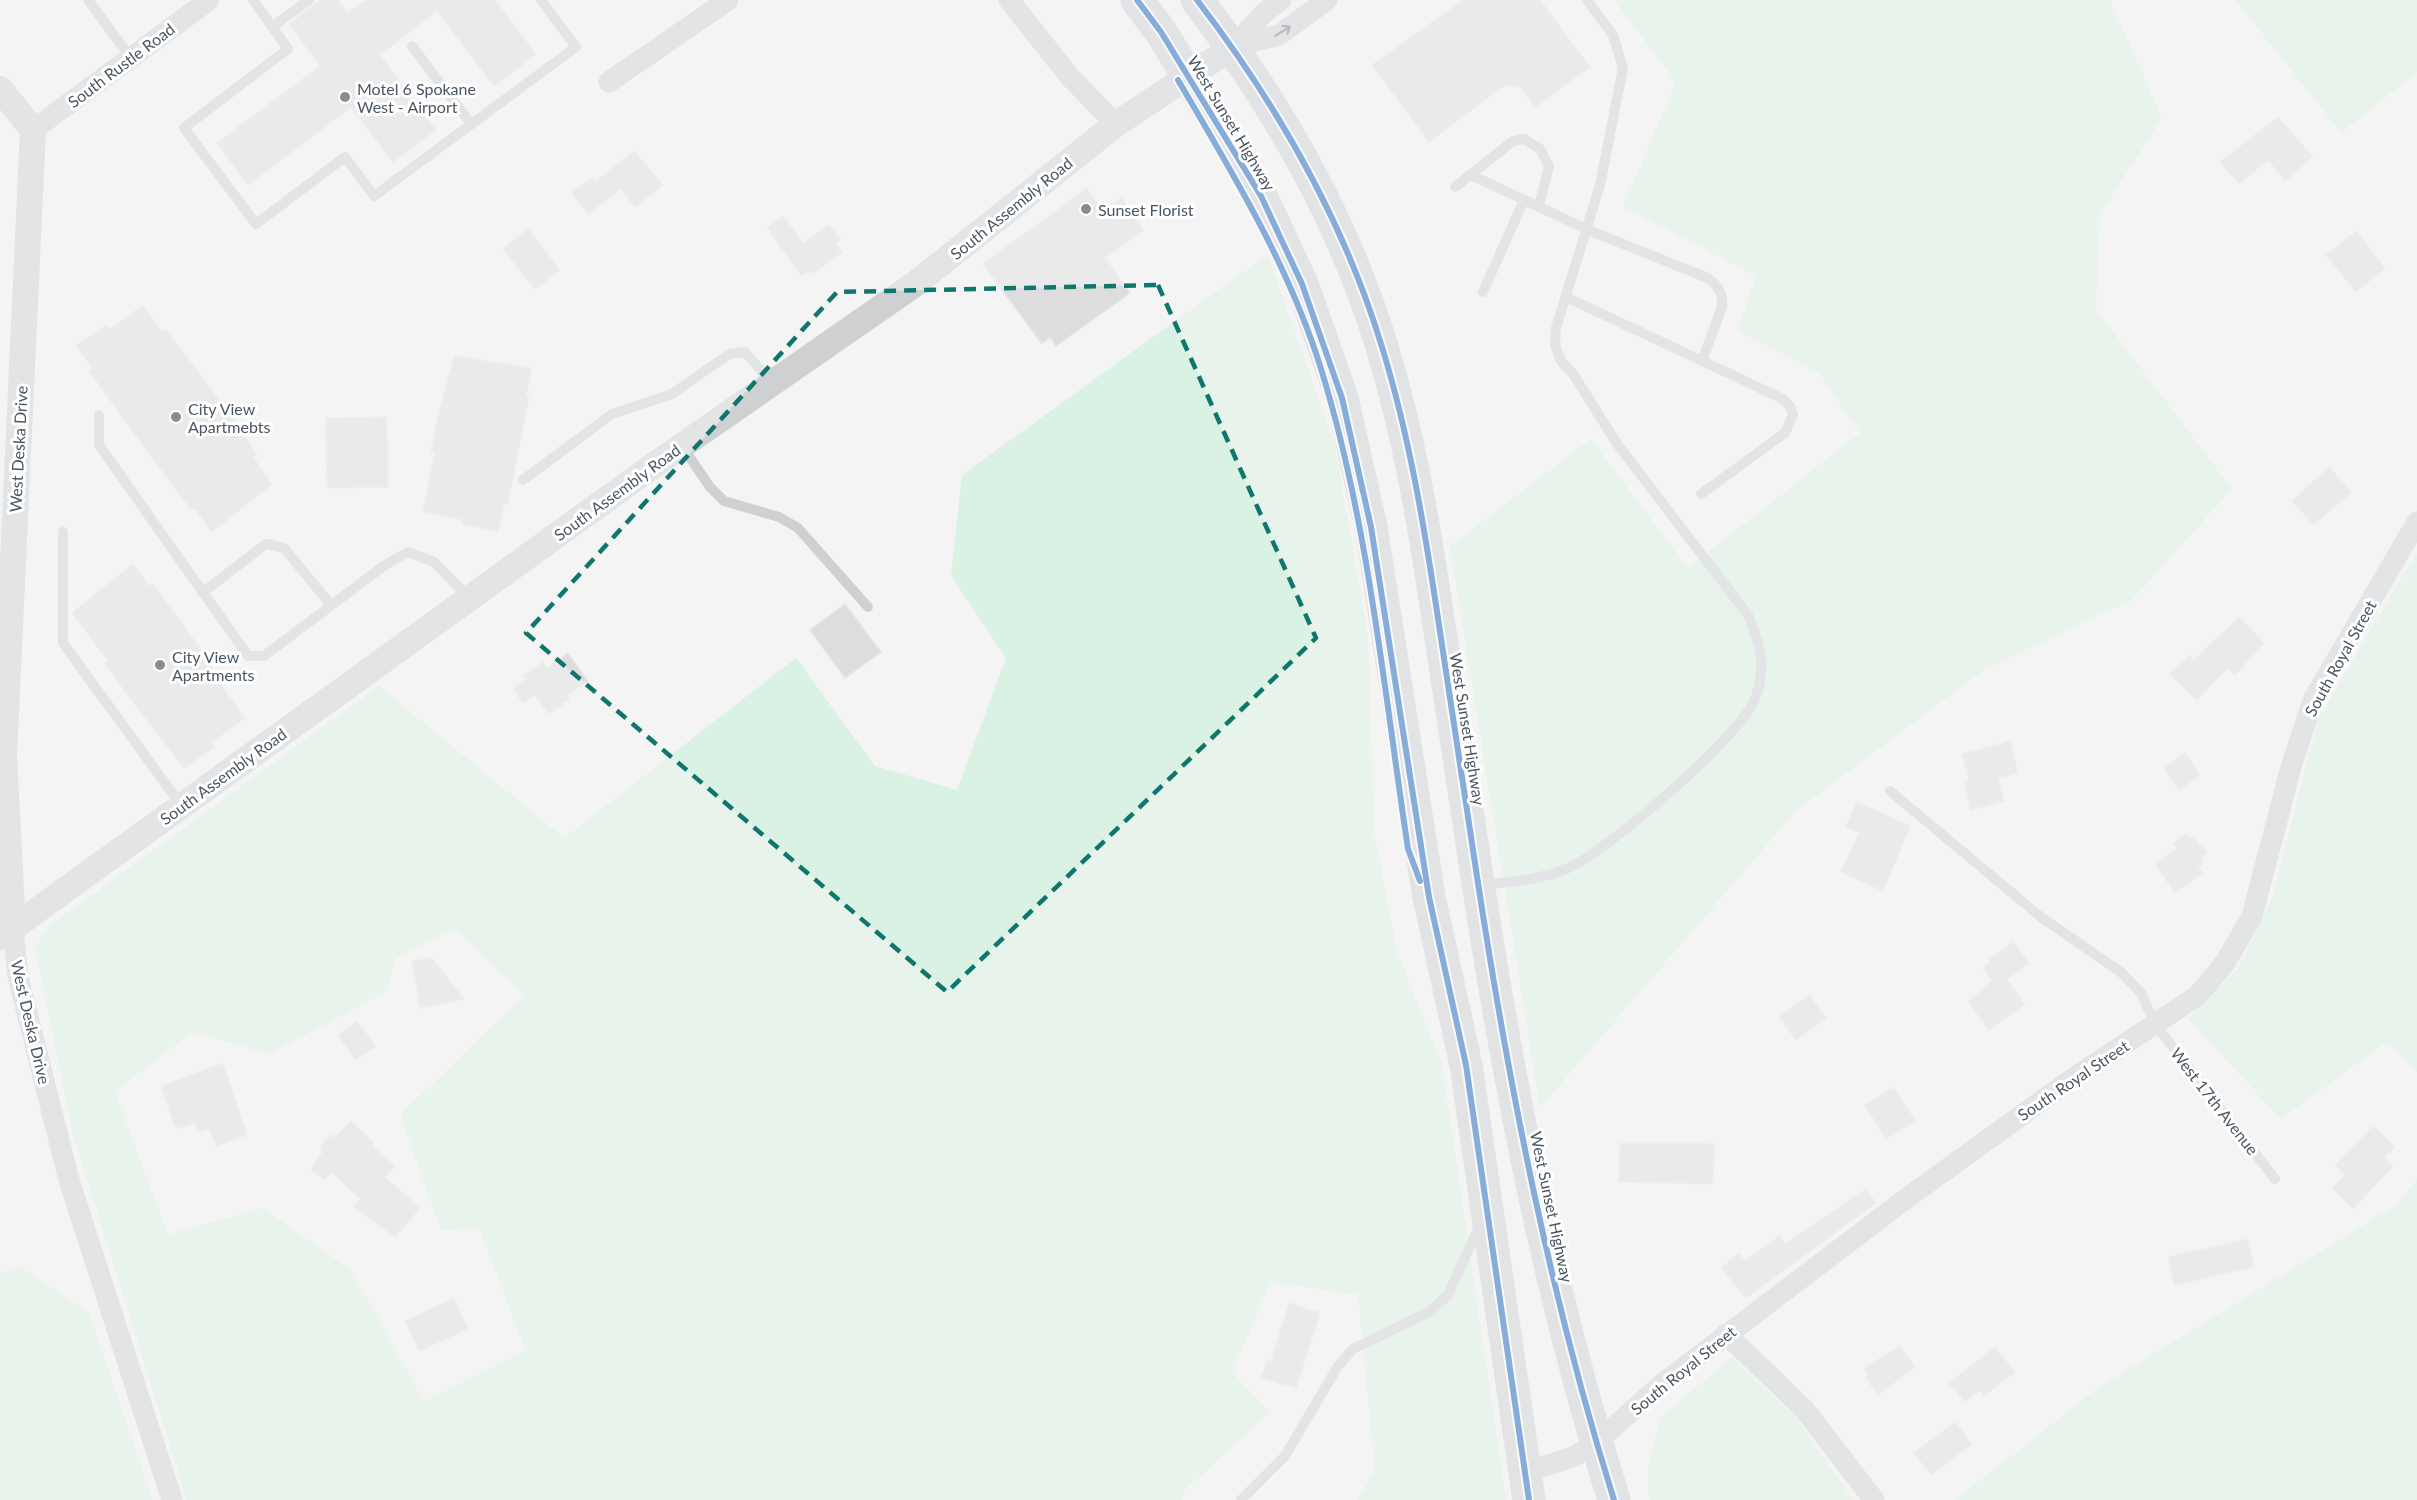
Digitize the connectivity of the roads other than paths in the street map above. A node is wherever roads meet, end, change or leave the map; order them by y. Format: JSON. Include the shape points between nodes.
{"nodes":[{"id":1,"x":88,"y":0,"type":"edge"},
{"id":2,"x":209,"y":0,"type":"edge"},
{"id":3,"x":253,"y":0,"type":"edge"},
{"id":4,"x":309,"y":0,"type":"edge"},
{"id":5,"x":541,"y":0,"type":"edge"},
{"id":6,"x":1009,"y":0,"type":"edge"},
{"id":7,"x":1137,"y":0,"type":"edge"},
{"id":8,"x":1197,"y":0,"type":"edge"},
{"id":9,"x":1281,"y":0,"type":"edge"},
{"id":10,"x":1327,"y":0,"type":"edge"},
{"id":11,"x":1587,"y":0,"type":"edge"},
{"id":12,"x":722,"y":2,"type":"edge"},
{"id":13,"x":272,"y":27,"type":"junction"},
{"id":14,"x":412,"y":46,"type":"dead end"},
{"id":15,"x":1233,"y":47,"type":"junction"},
{"id":16,"x":131,"y":58,"type":"junction"},
{"id":17,"x":1188,"y":78,"type":"junction"},
{"id":18,"x":609,"y":82,"type":"dead end"},
{"id":19,"x":0,"y":89,"type":"edge"},
{"id":20,"x":471,"y":124,"type":"junction"},
{"id":21,"x":1116,"y":124,"type":"junction"},
{"id":22,"x":33,"y":130,"type":"junction"},
{"id":23,"x":1471,"y":175,"type":"junction"},
{"id":24,"x":1455,"y":188,"type":"dead end"},
{"id":25,"x":1524,"y":200,"type":"junction"},
{"id":26,"x":1539,"y":206,"type":"junction"},
{"id":27,"x":1587,"y":229,"type":"junction"},
{"id":28,"x":1483,"y":292,"type":"dead end"},
{"id":29,"x":1566,"y":297,"type":"junction"},
{"id":30,"x":1702,"y":361,"type":"junction"},
{"id":31,"x":772,"y":383,"type":"junction"},
{"id":32,"x":99,"y":415,"type":"dead end"},
{"id":33,"x":682,"y":446,"type":"junction"},
{"id":34,"x":523,"y":480,"type":"dead end"},
{"id":35,"x":1701,"y":494,"type":"dead end"},
{"id":36,"x":2417,"y":522,"type":"edge"},
{"id":37,"x":63,"y":532,"type":"dead end"},
{"id":38,"x":202,"y":593,"type":"junction"},
{"id":39,"x":469,"y":598,"type":"junction"},
{"id":40,"x":331,"y":606,"type":"junction"},
{"id":41,"x":868,"y":607,"type":"dead end"},
{"id":42,"x":1890,"y":791,"type":"dead end"},
{"id":43,"x":3,"y":793,"type":"edge"},
{"id":44,"x":182,"y":806,"type":"junction"},
{"id":45,"x":1478,"y":885,"type":"junction"},
{"id":46,"x":6,"y":932,"type":"edge"},
{"id":47,"x":2155,"y":1024,"type":"junction"},
{"id":48,"x":2275,"y":1179,"type":"dead end"},
{"id":49,"x":1487,"y":1207,"type":"junction"},
{"id":50,"x":1726,"y":1334,"type":"junction"},
{"id":51,"x":1597,"y":1442,"type":"junction"},
{"id":52,"x":1527,"y":1487,"type":"edge"},
{"id":53,"x":172,"y":1500,"type":"edge"},
{"id":54,"x":1241,"y":1500,"type":"edge"},
{"id":55,"x":1614,"y":1500,"type":"edge"},
{"id":56,"x":1874,"y":1500,"type":"edge"}],
"edges":[{"from":1,"to":16,"type":"lane"},
{"from":2,"to":16,"type":"street","name":"South Rustle Road"},
{"from":3,"to":13,"type":"lane"},
{"from":4,"to":13,"type":"lane"},
{"from":5,"to":20,"type":"lane","via":[[576,47]]},
{"from":6,"to":21,"type":"street","via":[[1070,77]]},
{"from":7,"to":17,"type":"main road","name":"West Sunset Highway"},
{"from":8,"to":15,"type":"main road","name":"West Sunset Highway"},
{"from":9,"to":15,"type":"street","name":"South Assembly Road","via":[[1263,13]]},
{"from":15,"to":10,"type":"street","name":"South Assembly Road","one_way":true,"via":[[1279,35]]},
{"from":11,"to":27,"type":"lane","via":[[1613,35],[1623,68],[1611,140]]},
{"from":12,"to":18,"type":"street"},
{"from":13,"to":20,"type":"lane","via":[[288,50],[184,128],[256,224],[345,157],[375,196]]},
{"from":14,"to":20,"type":"lane"},
{"from":15,"to":17,"type":"street","name":"South Assembly Road"},
{"from":15,"to":45,"type":"main road","name":"West Sunset Highway","via":[[1318,193],[1356,273],[1382,345],[1423,514]]},
{"from":16,"to":22,"type":"street","name":"South Rustle Road"},
{"from":17,"to":21,"type":"street","name":"South Assembly Road"},
{"from":17,"to":49,"type":"main road","name":"West Sunset Highway","via":[[1246,168],[1285,245],[1323,337],[1342,398],[1371,527],[1429,897],[1466,1065]]},
{"from":19,"to":22,"type":"street"},
{"from":21,"to":31,"type":"street","name":"South Assembly Road","via":[[915,284]]},
{"from":22,"to":43,"type":"street","name":"West Deska Drive"},
{"from":23,"to":24,"type":"lane"},
{"from":23,"to":25,"type":"lane"},
{"from":23,"to":26,"type":"lane","via":[[1513,141],[1524,139],[1534,143],[1550,166]]},
{"from":25,"to":26,"type":"lane"},
{"from":25,"to":28,"type":"lane"},
{"from":26,"to":27,"type":"lane"},
{"from":27,"to":29,"type":"lane"},
{"from":27,"to":30,"type":"lane","via":[[1718,285],[1722,307]]},
{"from":29,"to":30,"type":"lane"},
{"from":29,"to":45,"type":"lane","via":[[1556,328],[1555,345],[1561,361],[1618,446],[1748,615],[1761,646],[1761,670],[1755,700],[1741,723],[1711,755],[1604,847],[1568,869],[1531,879]]},
{"from":30,"to":35,"type":"lane","via":[[1783,399],[1793,415],[1785,433]]},
{"from":31,"to":33,"type":"street","name":"South Assembly Road"},
{"from":31,"to":34,"type":"lane","via":[[745,352],[729,354],[672,394],[612,414]]},
{"from":32,"to":38,"type":"lane","via":[[99,445]]},
{"from":33,"to":39,"type":"street","name":"South Assembly Road"},
{"from":33,"to":41,"type":"lane","via":[[724,501],[779,517],[798,528]]},
{"from":36,"to":47,"type":"street","name":"South Royal Street","via":[[2313,700],[2252,916],[2243,934],[2198,996]]},
{"from":37,"to":44,"type":"lane","via":[[63,643]]},
{"from":38,"to":40,"type":"lane","via":[[266,544],[284,548]]},
{"from":38,"to":40,"type":"lane","via":[[248,656],[264,656]]},
{"from":39,"to":40,"type":"lane","via":[[434,562],[408,552]]},
{"from":39,"to":44,"type":"street","name":"South Assembly Road"},
{"from":42,"to":47,"type":"lane","name":"West 17th Avenue","via":[[2042,918],[2121,972],[2141,993]]},
{"from":43,"to":46,"type":"street","name":"West Deska Drive"},
{"from":44,"to":46,"type":"street","name":"South Assembly Road"},
{"from":45,"to":51,"type":"main road","name":"West Sunset Highway","via":[[1538,1215],[1571,1356]]},
{"from":46,"to":53,"type":"street","name":"West Deska Drive","via":[[69,1180]]},
{"from":47,"to":48,"type":"lane","name":"West 17th Avenue"},
{"from":47,"to":50,"type":"street","name":"South Royal Street","via":[[2017,1117]]},
{"from":49,"to":52,"type":"main road","name":"West Sunset Highway"},
{"from":49,"to":54,"type":"lane","via":[[1448,1295],[1429,1312],[1353,1349],[1338,1366],[1285,1456]]},
{"from":50,"to":51,"type":"street","name":"South Royal Street"},
{"from":50,"to":56,"type":"street","via":[[1804,1409]]},
{"from":51,"to":52,"type":"street","name":"South Royal Street"},
{"from":51,"to":55,"type":"main road","name":"West Sunset Highway"}]}
